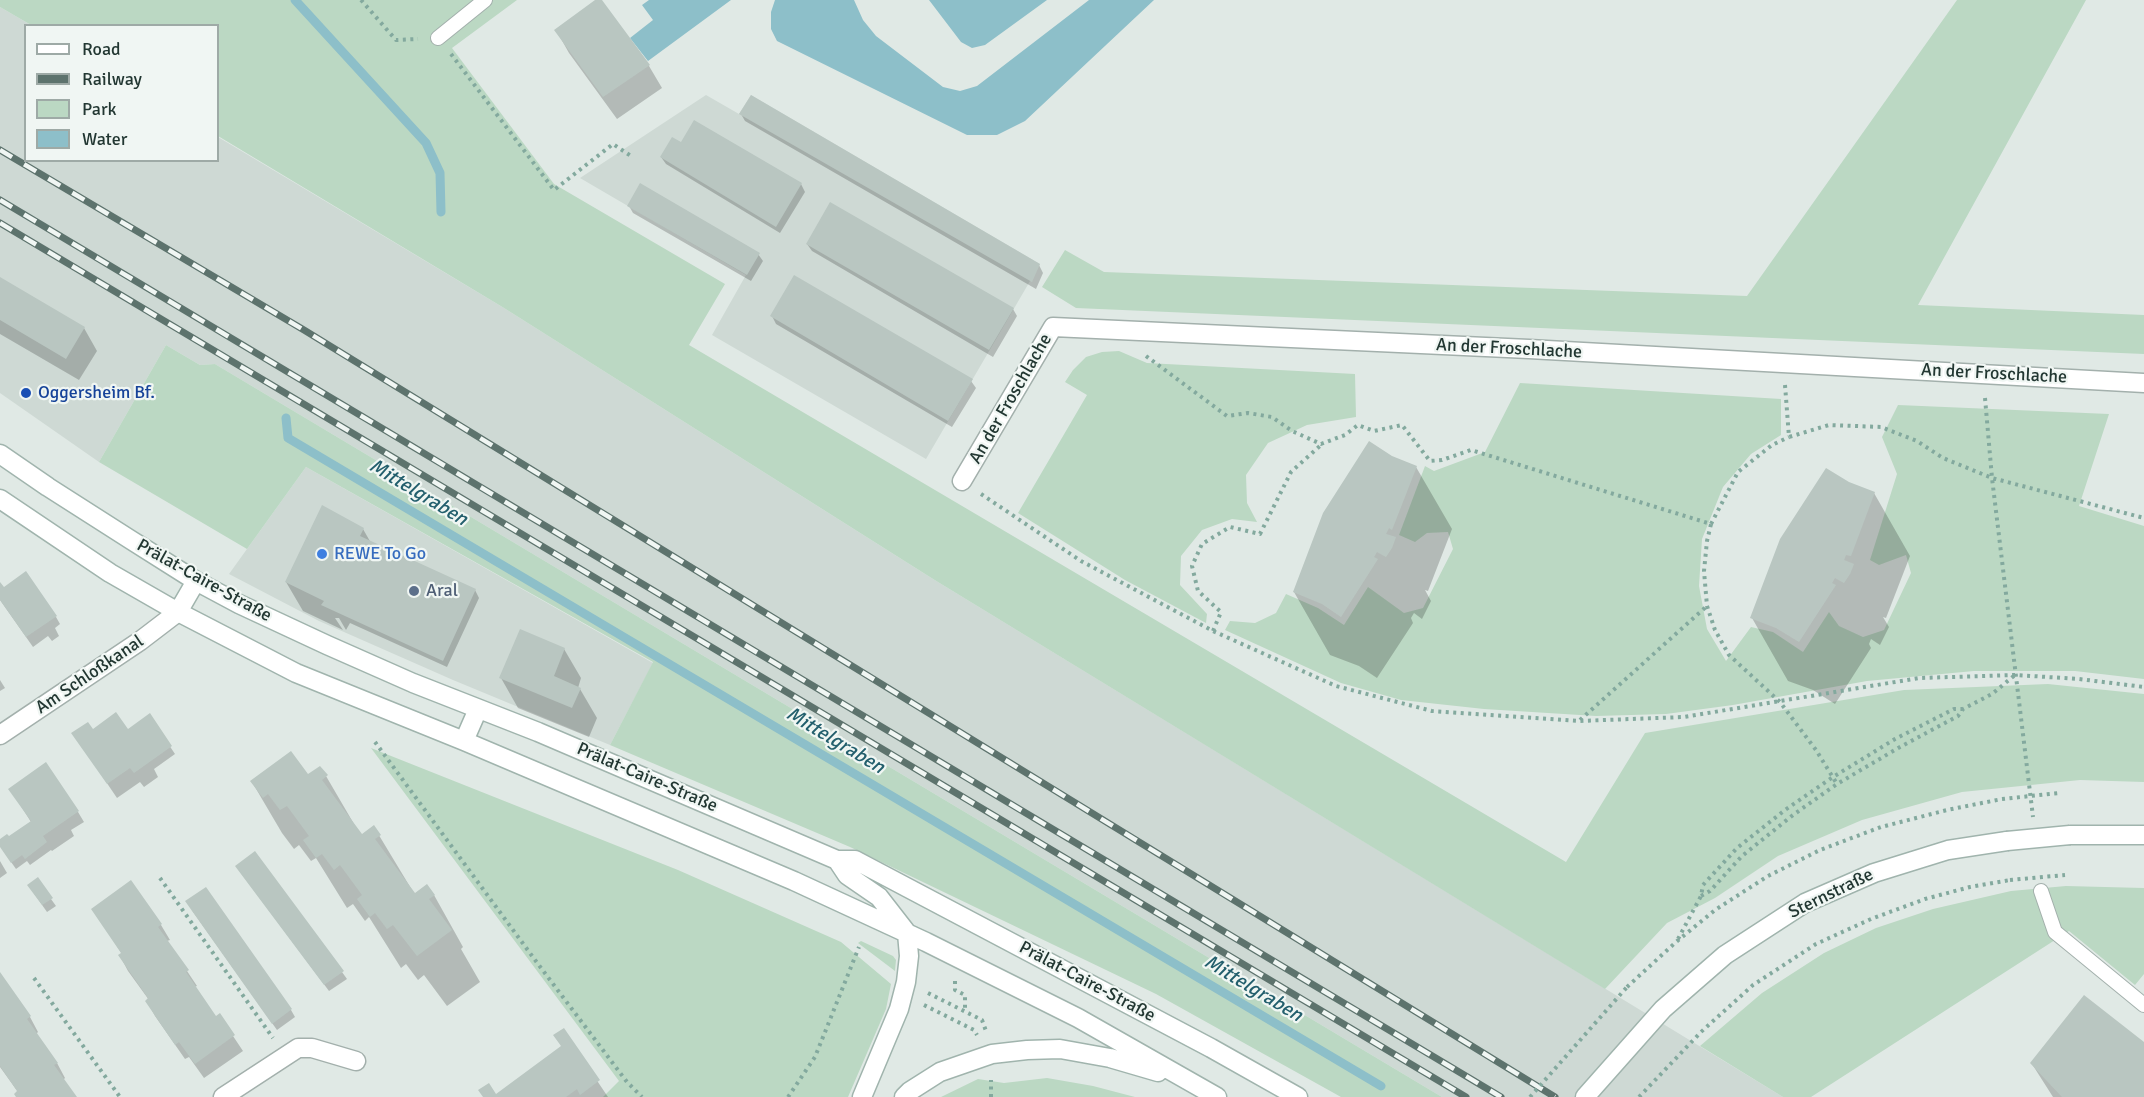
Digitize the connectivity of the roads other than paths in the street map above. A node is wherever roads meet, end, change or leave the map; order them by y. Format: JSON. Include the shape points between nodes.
{"nodes":[{"id":1,"x":485,"y":0,"type":"edge"},
{"id":2,"x":438,"y":38,"type":"road end"},
{"id":3,"x":2144,"y":383,"type":"edge"},
{"id":4,"x":0,"y":453,"type":"edge"},
{"id":5,"x":962,"y":481,"type":"road end"},
{"id":6,"x":0,"y":499,"type":"edge"},
{"id":7,"x":196,"y":581,"type":"junction"},
{"id":8,"x":178,"y":612,"type":"junction"},
{"id":9,"x":477,"y":709,"type":"junction"},
{"id":10,"x":0,"y":735,"type":"edge"},
{"id":11,"x":464,"y":741,"type":"junction"},
{"id":12,"x":2144,"y":835,"type":"edge"},
{"id":13,"x":837,"y":860,"type":"junction"},
{"id":14,"x":2042,"y":891,"type":"road end"},
{"id":15,"x":907,"y":933,"type":"junction"},
{"id":16,"x":2144,"y":1005,"type":"edge"},
{"id":17,"x":356,"y":1061,"type":"dead end"},
{"id":18,"x":1190,"y":1082,"type":"junction"},
{"id":19,"x":224,"y":1097,"type":"edge"},
{"id":20,"x":862,"y":1097,"type":"edge"},
{"id":21,"x":904,"y":1097,"type":"edge"},
{"id":22,"x":1217,"y":1097,"type":"edge"},
{"id":23,"x":1298,"y":1097,"type":"edge"},
{"id":24,"x":1585,"y":1097,"type":"edge"}],
"edges":[{"from":1,"to":2,"type":"lane"},
{"from":3,"to":5,"type":"street","name":"An der Froschlache","via":[[1053,327]]},
{"from":4,"to":7,"type":"street","name":"Prälat-Caire-Straße"},
{"from":6,"to":8,"type":"street","name":"Prälat-Caire-Straße","via":[[110,573]]},
{"from":7,"to":8,"type":"street"},
{"from":7,"to":9,"type":"street","name":"Prälat-Caire-Straße","via":[[327,645]]},
{"from":8,"to":10,"type":"street","name":"Am Schloßkanal"},
{"from":8,"to":11,"type":"street","name":"Prälat-Caire-Straße","via":[[296,673]]},
{"from":9,"to":11,"type":"street"},
{"from":9,"to":13,"type":"street","name":"Prälat-Caire-Straße"},
{"from":11,"to":15,"type":"street","name":"Prälat-Caire-Straße"},
{"from":12,"to":24,"type":"street","name":"Sternstraße","bridge":true,"via":[[2070,835],[1948,850],[1874,873],[1805,903],[1725,955],[1663,1009]]},
{"from":13,"to":15,"type":"street","via":[[847,875],[879,897]]},
{"from":13,"to":23,"type":"street","name":"Prälat-Caire-Straße","via":[[855,860],[907,886]]},
{"from":14,"to":16,"type":"lane","via":[[2055,933]]},
{"from":15,"to":18,"type":"street","name":"Prälat-Caire-Straße","via":[[1078,1018]]},
{"from":15,"to":20,"type":"street","via":[[909,956],[899,1009]]},
{"from":17,"to":19,"type":"street","via":[[312,1048],[298,1048]]},
{"from":18,"to":21,"type":"street","via":[[1110,1058],[1060,1049],[1027,1050],[992,1054],[940,1072]]},
{"from":18,"to":22,"type":"street","name":"Prälat-Caire-Straße"}]}
